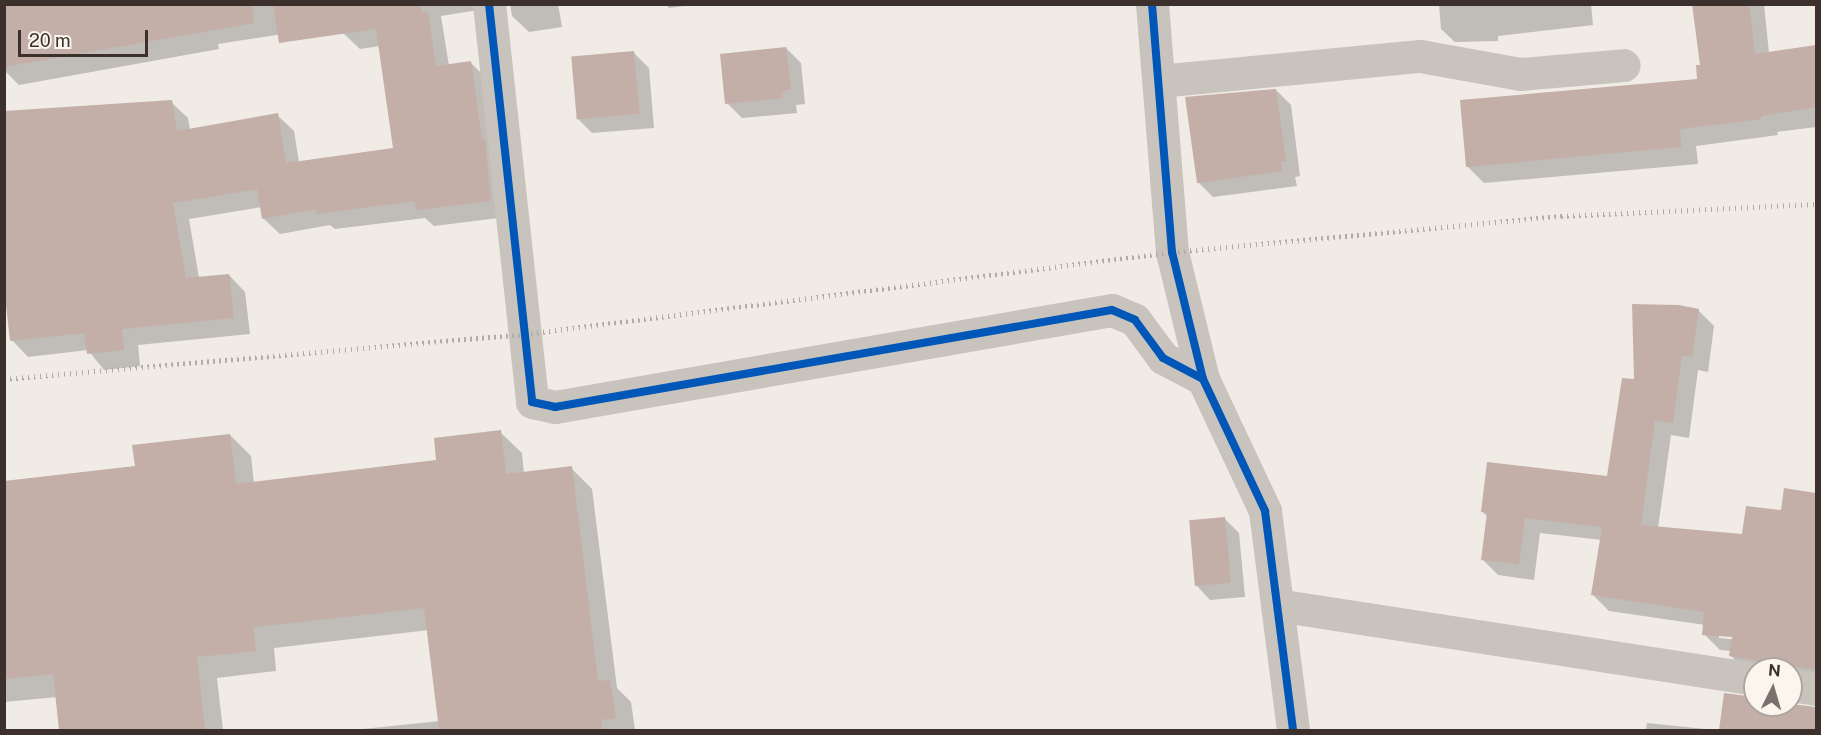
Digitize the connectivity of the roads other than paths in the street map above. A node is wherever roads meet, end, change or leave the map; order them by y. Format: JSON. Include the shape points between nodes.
{"nodes":[{"id":1,"x":489,"y":4,"type":"edge"},
{"id":2,"x":1152,"y":4,"type":"edge"},
{"id":3,"x":1624,"y":65,"type":"dead end"},
{"id":4,"x":1159,"y":81,"type":"junction"},
{"id":5,"x":1203,"y":379,"type":"junction"},
{"id":6,"x":1277,"y":605,"type":"junction"},
{"id":7,"x":1743,"y":677,"type":"edge"},
{"id":8,"x":1293,"y":730,"type":"edge"}],
"edges":[{"from":1,"to":5,"type":"street","via":[[532,402],[555,407],[1112,310],[1135,320],[1163,358]]},
{"from":2,"to":4,"type":"street"},
{"from":3,"to":4,"type":"street","via":[[1520,74],[1420,56]]},
{"from":4,"to":5,"type":"street","via":[[1172,252]]},
{"from":5,"to":6,"type":"street","via":[[1265,511]]},
{"from":6,"to":7,"type":"street"},
{"from":6,"to":8,"type":"street"}]}
